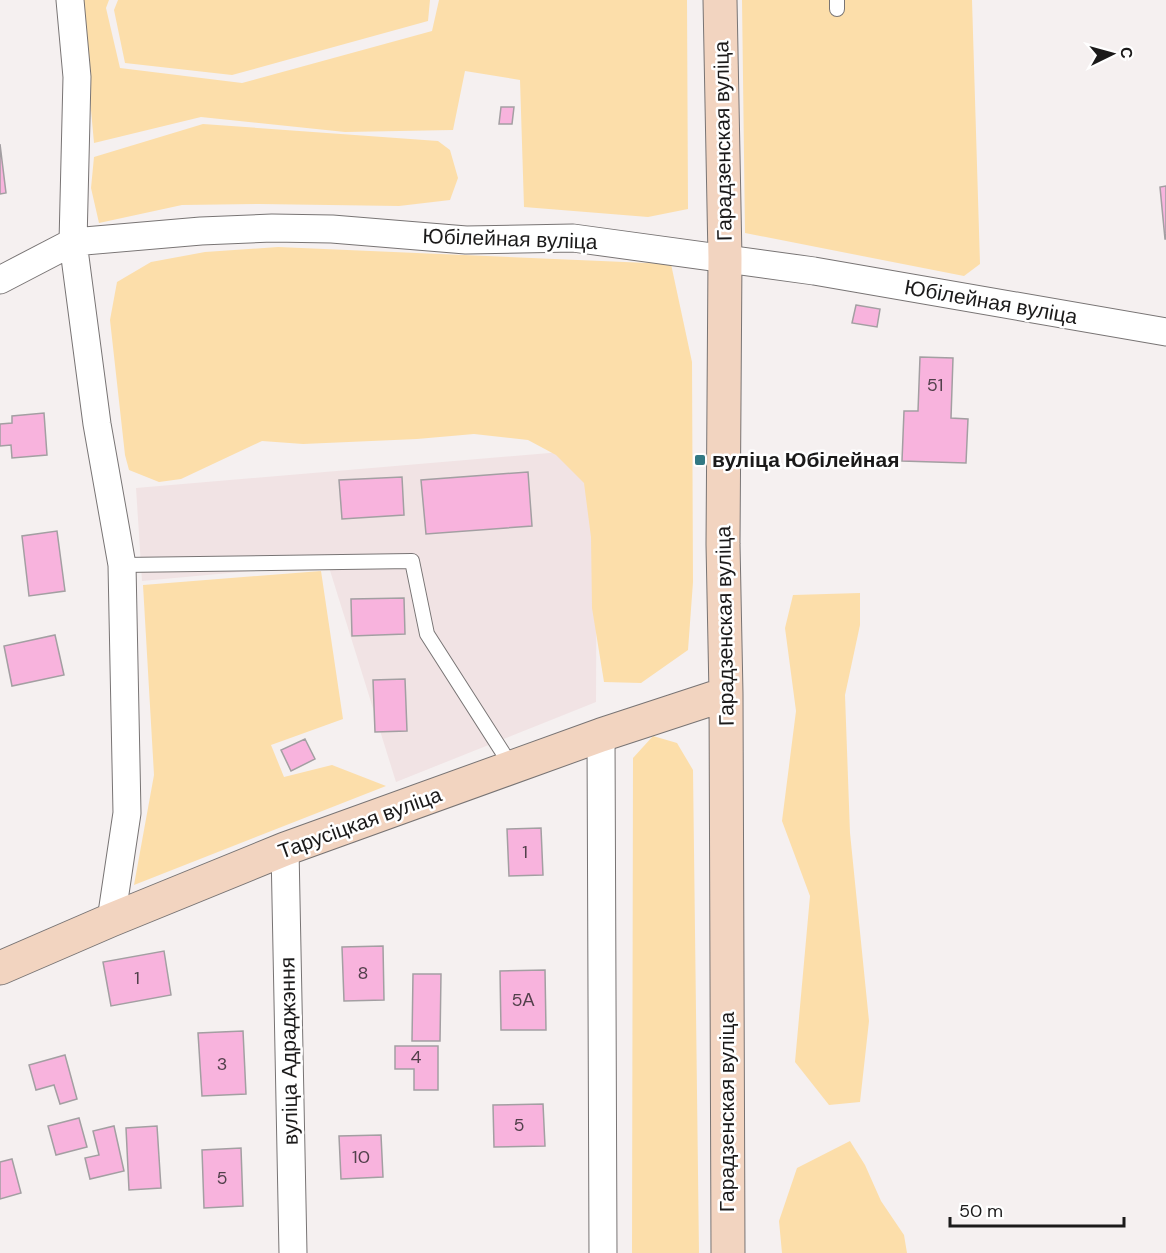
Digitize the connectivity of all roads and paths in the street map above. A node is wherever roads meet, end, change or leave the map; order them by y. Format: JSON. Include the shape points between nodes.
{"nodes":[{"id":1,"x":70,"y":0,"type":"edge"},
{"id":2,"x":720,"y":0,"type":"edge"},
{"id":3,"x":73,"y":242,"type":"junction"},
{"id":4,"x":725,"y":258,"type":"junction"},
{"id":5,"x":0,"y":280,"type":"edge"},
{"id":6,"x":1166,"y":332,"type":"edge"},
{"id":7,"x":122,"y":565,"type":"junction"},
{"id":8,"x":726,"y":694,"type":"junction"},
{"id":9,"x":601,"y":735,"type":"junction"},
{"id":10,"x":512,"y":767,"type":"junction"},
{"id":11,"x":285,"y":849,"type":"junction"},
{"id":12,"x":111,"y":920,"type":"junction"},
{"id":13,"x":0,"y":968,"type":"edge"},
{"id":14,"x":293,"y":1253,"type":"edge"},
{"id":15,"x":603,"y":1253,"type":"edge"},
{"id":16,"x":728,"y":1253,"type":"edge"}],
"edges":[{"from":1,"to":3,"type":"street","via":[[77,77]]},
{"from":2,"to":4,"type":"main road","name":"Гарадзенская вуліца"},
{"from":3,"to":4,"type":"street","name":"Юбілейная вуліца","via":[[201,231],[332,229],[466,240],[573,238]]},
{"from":3,"to":5,"type":"street","name":"Юбілейная вуліца"},
{"from":3,"to":7,"type":"street","via":[[97,424]]},
{"from":4,"to":6,"type":"street","name":"Юбілейная вуліца"},
{"from":4,"to":8,"type":"main road","name":"Гарадзенская вуліца"},
{"from":7,"to":10,"type":"lane","via":[[412,561],[427,634]]},
{"from":7,"to":12,"type":"street","via":[[126,813]]},
{"from":8,"to":9,"type":"main road","name":"Тарусіцкая вуліца"},
{"from":8,"to":16,"type":"main road","name":"Гарадзенская вуліца"},
{"from":9,"to":10,"type":"main road","name":"Тарусіцкая вуліца"},
{"from":9,"to":15,"type":"street"},
{"from":10,"to":11,"type":"main road","name":"Тарусіцкая вуліца"},
{"from":11,"to":12,"type":"main road","name":"Тарусіцкая вуліца"},
{"from":11,"to":14,"type":"street","name":"вуліца Адраджэння"},
{"from":12,"to":13,"type":"main road","name":"Тарусіцкая вуліца"}]}
